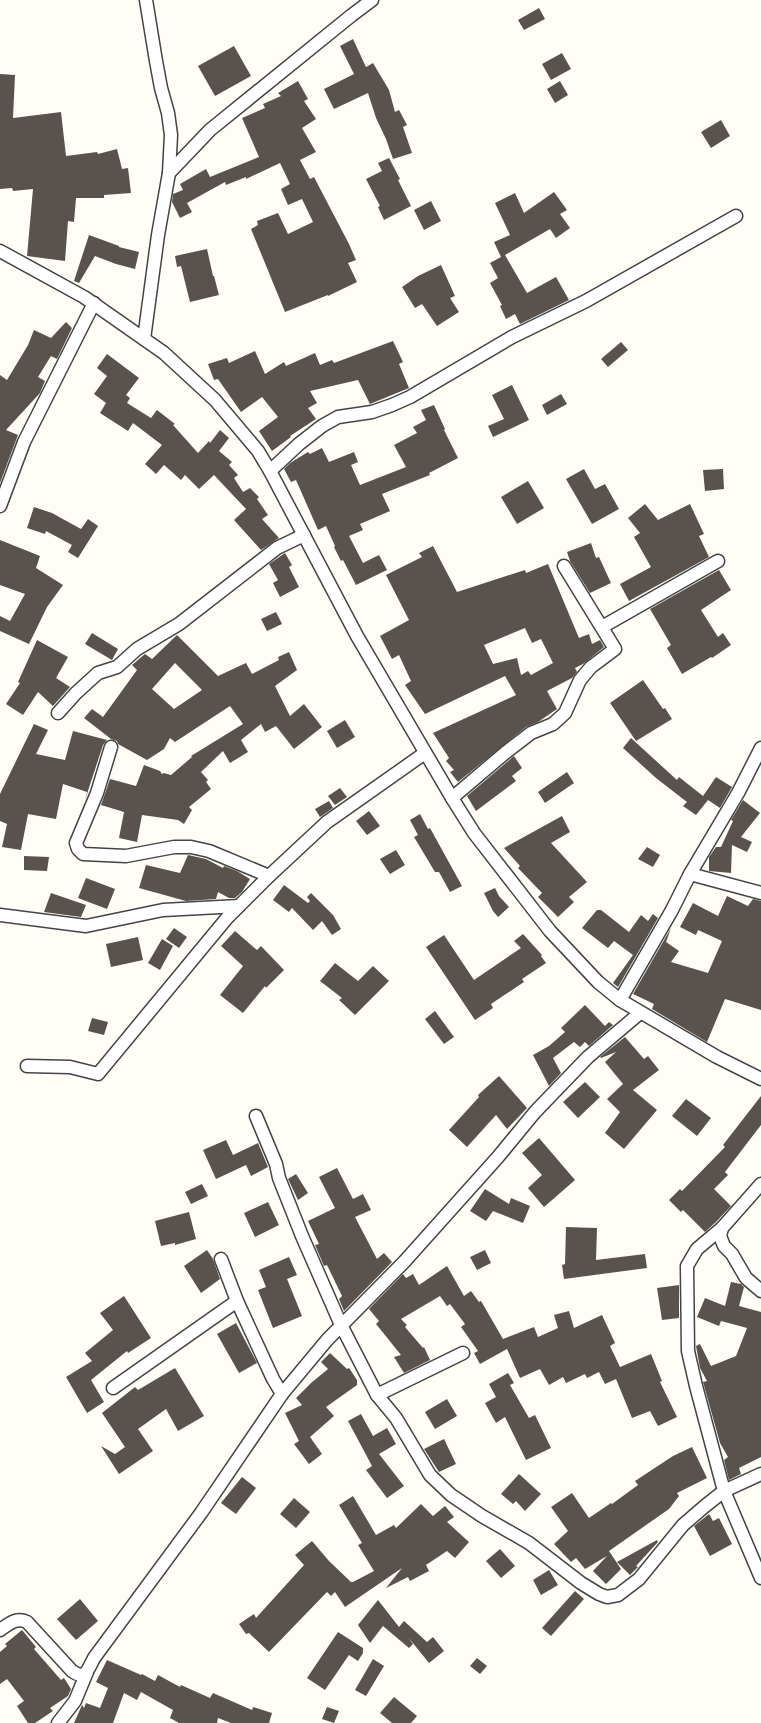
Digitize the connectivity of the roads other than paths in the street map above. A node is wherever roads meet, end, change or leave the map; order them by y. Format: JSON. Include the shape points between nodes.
{"nodes":[{"id":1,"x":146,"y":0,"type":"edge"},
{"id":2,"x":372,"y":0,"type":"edge"},
{"id":3,"x":169,"y":173,"type":"junction"},
{"id":4,"x":736,"y":216,"type":"dead end"},
{"id":5,"x":0,"y":251,"type":"edge"},
{"id":6,"x":94,"y":304,"type":"junction"},
{"id":7,"x":144,"y":339,"type":"junction"},
{"id":8,"x":270,"y":471,"type":"junction"},
{"id":9,"x":0,"y":506,"type":"edge"},
{"id":10,"x":304,"y":535,"type":"junction"},
{"id":11,"x":718,"y":561,"type":"dead end"},
{"id":12,"x":564,"y":566,"type":"dead end"},
{"id":13,"x":602,"y":627,"type":"junction"},
{"id":14,"x":58,"y":713,"type":"dead end"},
{"id":15,"x":111,"y":746,"type":"dead end"},
{"id":16,"x":761,"y":748,"type":"edge"},
{"id":17,"x":425,"y":753,"type":"junction"},
{"id":18,"x":452,"y":798,"type":"junction"},
{"id":19,"x":690,"y":874,"type":"junction"},
{"id":20,"x":269,"y":876,"type":"junction"},
{"id":21,"x":761,"y":893,"type":"edge"},
{"id":22,"x":239,"y":906,"type":"junction"},
{"id":23,"x":0,"y":915,"type":"edge"},
{"id":24,"x":620,"y":1000,"type":"junction"},
{"id":25,"x":640,"y":1013,"type":"junction"},
{"id":26,"x":27,"y":1066,"type":"dead end"},
{"id":27,"x":761,"y":1079,"type":"edge"},
{"id":28,"x":256,"y":1116,"type":"dead end"},
{"id":29,"x":761,"y":1184,"type":"edge"},
{"id":30,"x":722,"y":1228,"type":"junction"},
{"id":31,"x":221,"y":1260,"type":"dead end"},
{"id":32,"x":761,"y":1291,"type":"edge"},
{"id":33,"x":237,"y":1302,"type":"junction"},
{"id":34,"x":341,"y":1326,"type":"junction"},
{"id":35,"x":463,"y":1353,"type":"dead end"},
{"id":36,"x":113,"y":1388,"type":"dead end"},
{"id":37,"x":282,"y":1394,"type":"junction"},
{"id":38,"x":377,"y":1395,"type":"junction"},
{"id":39,"x":761,"y":1474,"type":"edge"},
{"id":40,"x":724,"y":1491,"type":"junction"},
{"id":41,"x":761,"y":1578,"type":"edge"},
{"id":42,"x":0,"y":1630,"type":"edge"},
{"id":43,"x":87,"y":1672,"type":"junction"},
{"id":44,"x":58,"y":1723,"type":"edge"}],
"edges":[{"from":1,"to":3,"type":"street","via":[[171,135]]},
{"from":2,"to":3,"type":"street","via":[[210,130]]},
{"from":3,"to":7,"type":"street"},
{"from":4,"to":8,"type":"street","via":[[586,301],[512,337],[410,397],[372,412],[338,417],[299,444]]},
{"from":5,"to":6,"type":"street"},
{"from":6,"to":7,"type":"street"},
{"from":6,"to":9,"type":"street","via":[[24,442]]},
{"from":7,"to":8,"type":"street","via":[[215,400],[258,451]]},
{"from":8,"to":10,"type":"street"},
{"from":10,"to":14,"type":"street","via":[[277,548],[180,624],[137,649],[117,668],[98,673]]},
{"from":10,"to":17,"type":"street","via":[[357,636]]},
{"from":11,"to":13,"type":"street"},
{"from":12,"to":13,"type":"street"},
{"from":13,"to":18,"type":"street","via":[[615,649],[580,680],[565,713],[553,724],[531,733]]},
{"from":15,"to":20,"type":"street","via":[[97,793],[76,843],[83,854],[126,856],[174,847],[191,848],[209,851]]},
{"from":16,"to":19,"type":"street"},
{"from":17,"to":18,"type":"street"},
{"from":17,"to":20,"type":"street","via":[[327,822]]},
{"from":18,"to":24,"type":"street","via":[[474,833],[550,931],[598,982]]},
{"from":19,"to":21,"type":"street"},
{"from":19,"to":24,"type":"street"},
{"from":20,"to":22,"type":"street"},
{"from":22,"to":23,"type":"street","via":[[163,910],[86,926]]},
{"from":22,"to":26,"type":"street","via":[[98,1074],[70,1067]]},
{"from":24,"to":25,"type":"street"},
{"from":25,"to":27,"type":"street"},
{"from":25,"to":34,"type":"street","via":[[588,1057],[541,1106],[404,1262]]},
{"from":28,"to":34,"type":"street"},
{"from":29,"to":30,"type":"street"},
{"from":30,"to":32,"type":"street","via":[[720,1236],[724,1246],[746,1278]]},
{"from":30,"to":40,"type":"street","via":[[697,1249],[687,1266],[688,1351]]},
{"from":31,"to":33,"type":"street"},
{"from":33,"to":36,"type":"street"},
{"from":33,"to":37,"type":"street"},
{"from":34,"to":37,"type":"street"},
{"from":34,"to":38,"type":"street"},
{"from":35,"to":38,"type":"street"},
{"from":37,"to":43,"type":"street"},
{"from":38,"to":40,"type":"street","via":[[396,1418],[430,1475],[451,1495],[529,1543],[599,1594],[618,1595],[639,1579],[683,1525]]},
{"from":39,"to":40,"type":"street"},
{"from":40,"to":41,"type":"street"},
{"from":42,"to":43,"type":"street","via":[[15,1620],[27,1622],[72,1671],[78,1675]]},
{"from":43,"to":44,"type":"street","via":[[75,1701]]}]}
